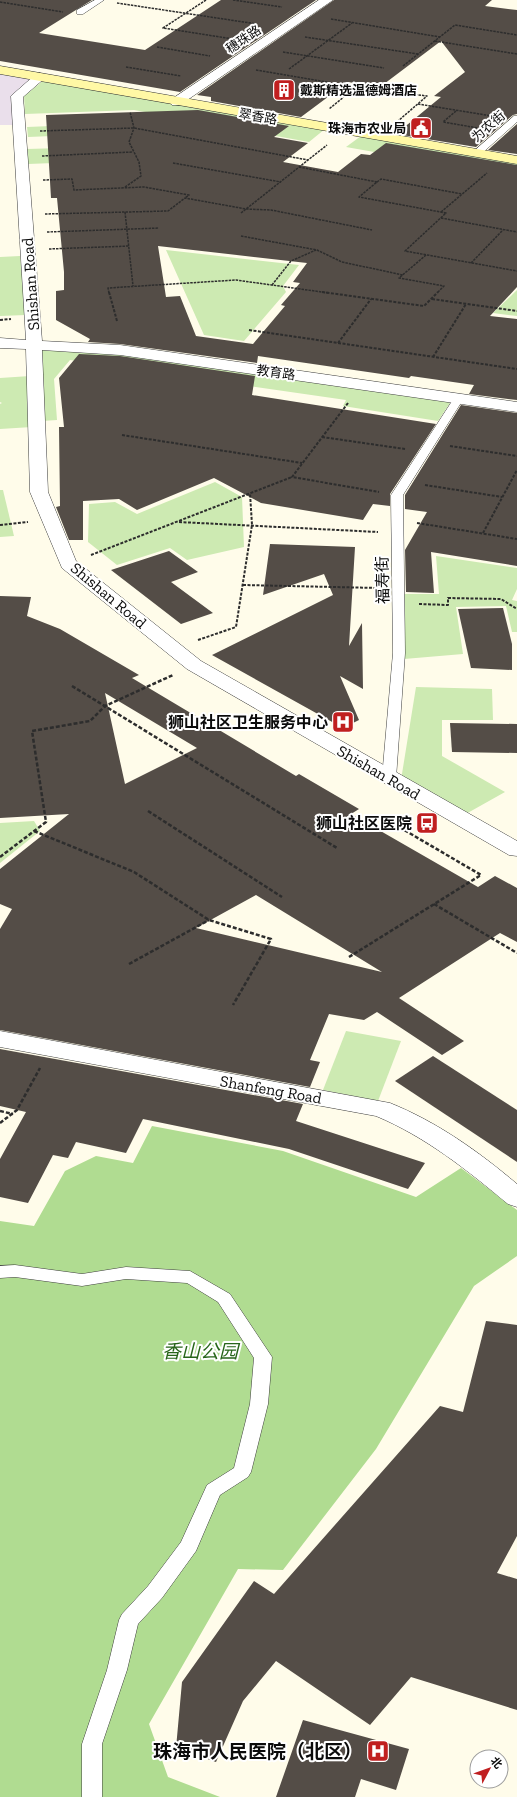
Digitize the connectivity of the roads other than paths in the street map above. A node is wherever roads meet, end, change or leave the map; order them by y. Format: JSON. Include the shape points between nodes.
{"nodes":[{"id":1,"x":100,"y":0,"type":"edge"},
{"id":2,"x":328,"y":0,"type":"edge"},
{"id":3,"x":80,"y":12,"type":"road end"},
{"id":4,"x":0,"y":70,"type":"edge"},
{"id":5,"x":40,"y":77,"type":"junction"},
{"id":6,"x":176,"y":102,"type":"junction"},
{"id":7,"x":516,"y":119,"type":"edge"},
{"id":8,"x":477,"y":153,"type":"junction"},
{"id":9,"x":517,"y":160,"type":"edge"},
{"id":10,"x":0,"y":343,"type":"edge"},
{"id":11,"x":34,"y":344,"type":"junction"},
{"id":12,"x":459,"y":398,"type":"junction"},
{"id":13,"x":517,"y":407,"type":"edge"},
{"id":14,"x":390,"y":778,"type":"junction"},
{"id":15,"x":517,"y":850,"type":"edge"},
{"id":16,"x":0,"y":1039,"type":"edge"},
{"id":17,"x":517,"y":1198,"type":"edge"},
{"id":18,"x":0,"y":1272,"type":"edge"},
{"id":19,"x":92,"y":1797,"type":"edge"}],
"edges":[{"from":1,"to":3,"type":"lane"},
{"from":2,"to":6,"type":"street","name":"穗珠路"},
{"from":4,"to":5,"type":"main road","name":"翠香路"},
{"from":5,"to":6,"type":"main road","name":"翠香路"},
{"from":5,"to":11,"type":"street","name":"Shishan Road","via":[[17,96]]},
{"from":6,"to":8,"type":"main road","name":"翠香路"},
{"from":7,"to":8,"type":"lane","name":"为农街"},
{"from":8,"to":9,"type":"main road","name":"翠香路"},
{"from":10,"to":11,"type":"street","name":"教育路"},
{"from":11,"to":12,"type":"street","name":"教育路","via":[[120,350]]},
{"from":11,"to":14,"type":"street","name":"Shishan Road","via":[[39,492],[68,564],[194,665]]},
{"from":12,"to":13,"type":"street","name":"教育路"},
{"from":12,"to":14,"type":"lane","name":"福寿街","via":[[397,495],[400,654]]},
{"from":14,"to":15,"type":"street","name":"Shishan Road"},
{"from":16,"to":17,"type":"street","name":"Shanfeng Road","via":[[381,1109],[413,1123],[442,1141],[472,1161]]},
{"from":18,"to":19,"type":"lane","via":[[15,1271],[82,1280],[126,1273],[190,1277],[224,1298],[263,1357],[259,1404],[242,1472],[213,1490],[189,1546],[155,1592],[129,1620],[117,1670],[92,1744]]}]}
